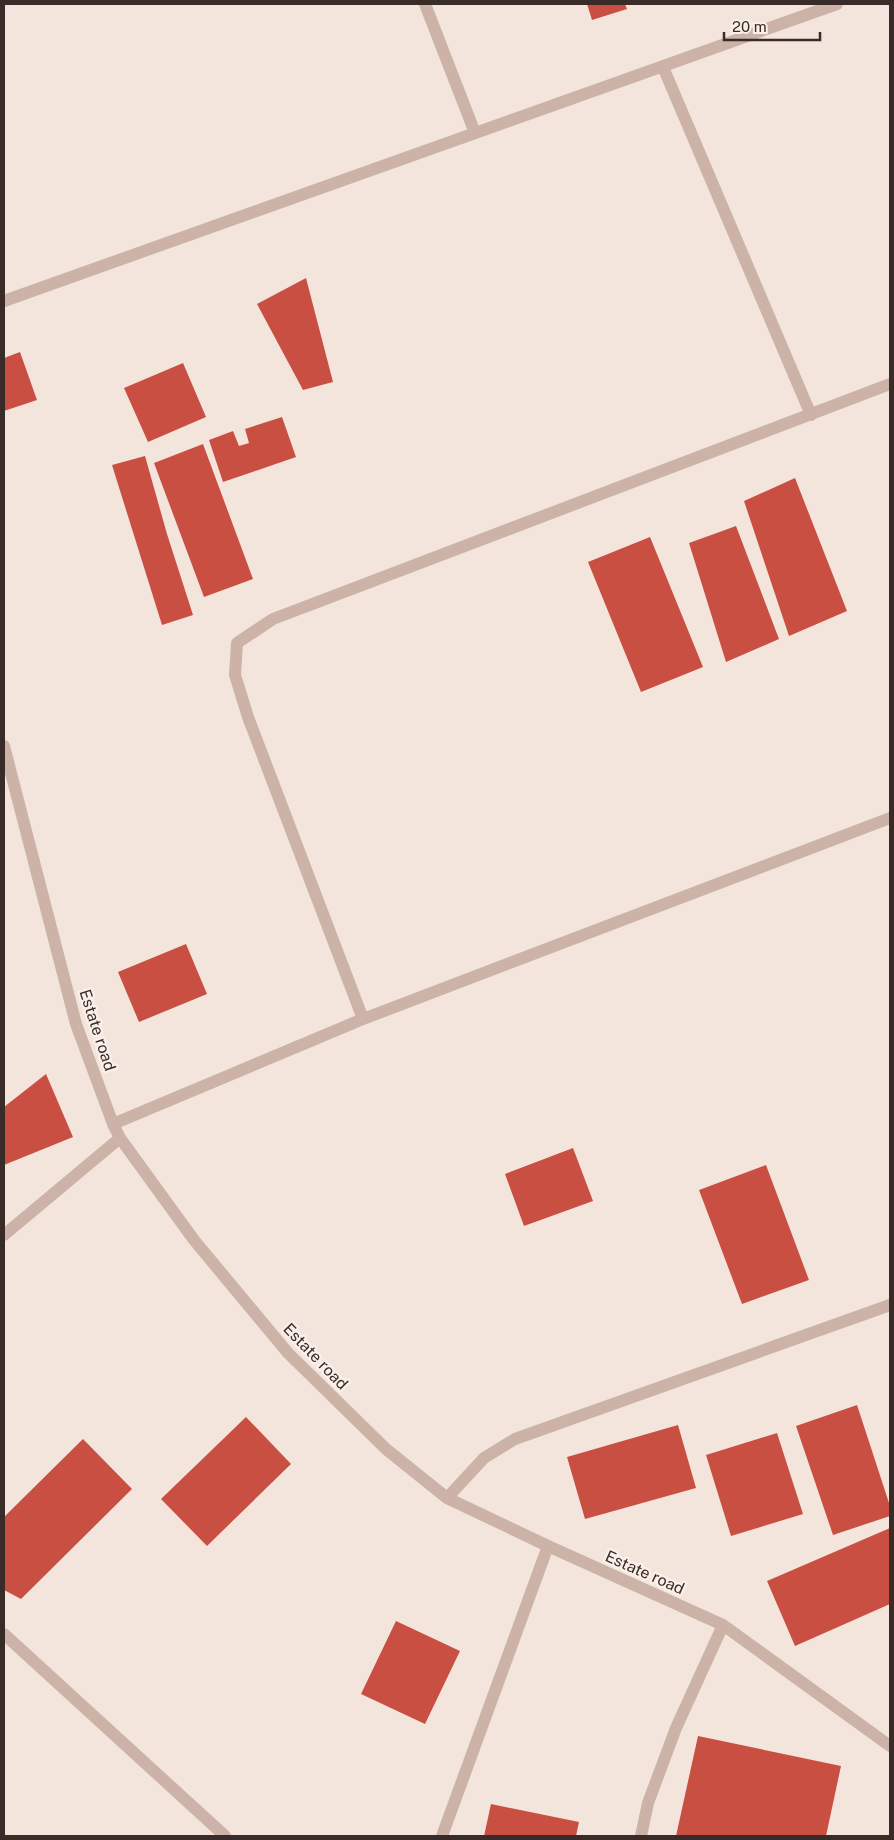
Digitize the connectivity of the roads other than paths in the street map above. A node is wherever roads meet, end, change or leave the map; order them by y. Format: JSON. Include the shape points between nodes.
{"nodes":[{"id":1,"x":425,"y":4,"type":"edge"},
{"id":2,"x":837,"y":4,"type":"edge"},
{"id":3,"x":663,"y":67,"type":"junction"},
{"id":4,"x":475,"y":133,"type":"junction"},
{"id":5,"x":4,"y":301,"type":"edge"},
{"id":6,"x":890,"y":384,"type":"edge"},
{"id":7,"x":811,"y":415,"type":"junction"},
{"id":8,"x":4,"y":746,"type":"edge"},
{"id":9,"x":890,"y":818,"type":"edge"},
{"id":10,"x":364,"y":1019,"type":"junction"},
{"id":11,"x":113,"y":1124,"type":"junction"},
{"id":12,"x":120,"y":1138,"type":"junction"},
{"id":13,"x":4,"y":1236,"type":"edge"},
{"id":14,"x":890,"y":1305,"type":"edge"},
{"id":15,"x":448,"y":1498,"type":"junction"},
{"id":16,"x":548,"y":1546,"type":"junction"},
{"id":17,"x":723,"y":1625,"type":"junction"},
{"id":18,"x":4,"y":1634,"type":"edge"},
{"id":19,"x":890,"y":1746,"type":"edge"},
{"id":20,"x":225,"y":1836,"type":"edge"},
{"id":21,"x":442,"y":1836,"type":"edge"},
{"id":22,"x":641,"y":1836,"type":"edge"}],
"edges":[{"from":1,"to":4,"type":"street"},
{"from":2,"to":3,"type":"street"},
{"from":3,"to":4,"type":"street"},
{"from":3,"to":7,"type":"street"},
{"from":4,"to":5,"type":"street"},
{"from":6,"to":7,"type":"street"},
{"from":7,"to":10,"type":"street","via":[[272,619],[237,643],[236,675],[248,717]]},
{"from":8,"to":11,"type":"street","name":"Estate road","via":[[76,1024]]},
{"from":9,"to":10,"type":"street"},
{"from":10,"to":11,"type":"street"},
{"from":11,"to":12,"type":"street","name":"Estate road"},
{"from":12,"to":13,"type":"street"},
{"from":12,"to":15,"type":"street","name":"Estate road","via":[[194,1240],[288,1353],[386,1449]]},
{"from":14,"to":15,"type":"street","via":[[515,1439],[484,1458]]},
{"from":15,"to":16,"type":"street","name":"Estate road"},
{"from":16,"to":17,"type":"street","name":"Estate road"},
{"from":16,"to":21,"type":"street"},
{"from":17,"to":19,"type":"street","name":"Estate road"},
{"from":17,"to":22,"type":"street","via":[[673,1737],[648,1803]]},
{"from":18,"to":20,"type":"street"}]}
